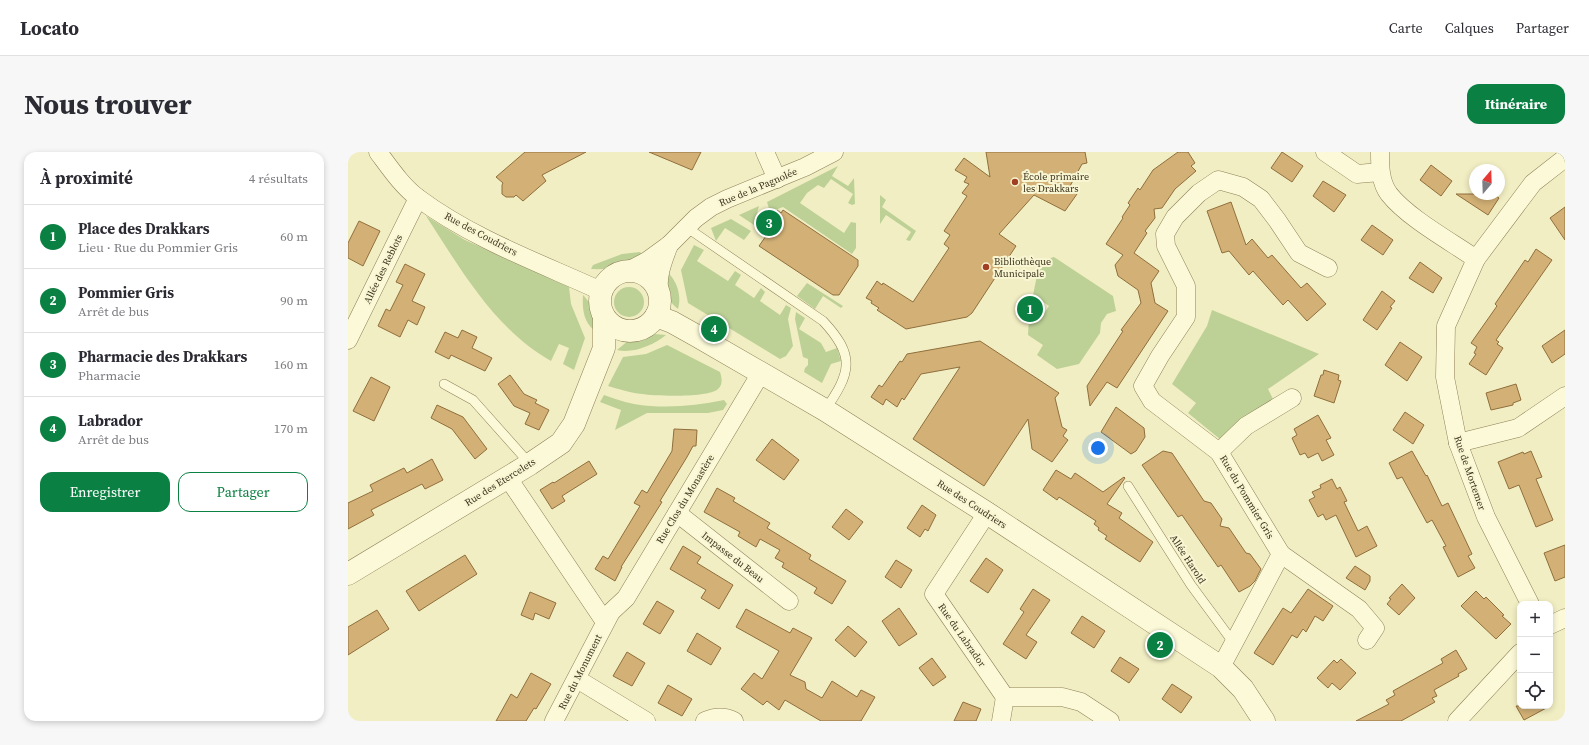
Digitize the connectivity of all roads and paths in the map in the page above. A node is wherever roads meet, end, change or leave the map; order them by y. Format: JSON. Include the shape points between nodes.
{"nodes":[{"id":1,"x":378,"y":152,"type":"edge"},
{"id":2,"x":765,"y":152,"type":"edge"},
{"id":3,"x":834,"y":152,"type":"edge"},
{"id":4,"x":1325,"y":152,"type":"edge"},
{"id":5,"x":1380,"y":152,"type":"edge"},
{"id":6,"x":1565,"y":158,"type":"edge"},
{"id":7,"x":1380,"y":172,"type":"junction"},
{"id":8,"x":777,"y":178,"type":"junction"},
{"id":9,"x":418,"y":198,"type":"junction"},
{"id":10,"x":686,"y":227,"type":"junction"},
{"id":11,"x":668,"y":245,"type":"junction"},
{"id":12,"x":1476,"y":259,"type":"junction"},
{"id":13,"x":1328,"y":268,"type":"dead end"},
{"id":14,"x":628,"y":271,"type":"junction"},
{"id":15,"x":601,"y":291,"type":"junction"},
{"id":16,"x":659,"y":293,"type":"junction"},
{"id":17,"x":656,"y":316,"type":"junction"},
{"id":18,"x":604,"y":317,"type":"junction"},
{"id":19,"x":629,"y":331,"type":"junction"},
{"id":20,"x":348,"y":340,"type":"edge"},
{"id":21,"x":604,"y":348,"type":"junction"},
{"id":22,"x":761,"y":373,"type":"junction"},
{"id":23,"x":444,"y":384,"type":"dead end"},
{"id":24,"x":1565,"y":396,"type":"edge"},
{"id":25,"x":1292,"y":398,"type":"dead end"},
{"id":26,"x":825,"y":410,"type":"junction"},
{"id":27,"x":1458,"y":443,"type":"junction"},
{"id":28,"x":1219,"y":452,"type":"junction"},
{"id":29,"x":530,"y":464,"type":"junction"},
{"id":30,"x":508,"y":478,"type":"junction"},
{"id":31,"x":1128,"y":486,"type":"dead end"},
{"id":32,"x":678,"y":513,"type":"junction"},
{"id":33,"x":987,"y":514,"type":"junction"},
{"id":34,"x":1281,"y":554,"type":"junction"},
{"id":35,"x":348,"y":574,"type":"edge"},
{"id":36,"x":789,"y":601,"type":"dead end"},
{"id":37,"x":1528,"y":601,"type":"edge"},
{"id":38,"x":1565,"y":618,"type":"edge"},
{"id":39,"x":605,"y":622,"type":"junction"},
{"id":40,"x":1553,"y":624,"type":"edge"},
{"id":41,"x":1371,"y":634,"type":"dead end"},
{"id":42,"x":1233,"y":642,"type":"junction"},
{"id":43,"x":1517,"y":656,"type":"edge"},
{"id":44,"x":1221,"y":667,"type":"junction"},
{"id":45,"x":577,"y":679,"type":"junction"},
{"id":46,"x":1005,"y":697,"type":"junction"},
{"id":47,"x":732,"y":720,"type":"edge"},
{"id":48,"x":554,"y":721,"type":"edge"},
{"id":49,"x":646,"y":721,"type":"edge"},
{"id":50,"x":705,"y":721,"type":"edge"},
{"id":51,"x":1001,"y":721,"type":"edge"},
{"id":52,"x":1110,"y":721,"type":"edge"},
{"id":53,"x":1264,"y":721,"type":"edge"},
{"id":54,"x":1457,"y":721,"type":"edge"}],
"edges":[{"from":1,"to":9,"type":"street","name":"Rue des Coudriers","via":[[401,183]]},
{"from":2,"to":8,"type":"street"},
{"from":3,"to":8,"type":"street","name":"Rue de la Pagnolée"},
{"from":4,"to":7,"type":"street","via":[[1357,174]]},
{"from":5,"to":7,"type":"street"},
{"from":6,"to":12,"type":"street","name":"Rue de Mortemer","via":[[1533,183]]},
{"from":7,"to":12,"type":"street","via":[[1388,193],[1412,216]]},
{"from":8,"to":10,"type":"street","name":"Rue de la Pagnolée","via":[[727,199]]},
{"from":9,"to":15,"type":"street","name":"Rue des Coudriers","via":[[460,225]]},
{"from":9,"to":20,"type":"street","name":"Allée des Reblots"},
{"from":10,"to":11,"type":"street","name":"Rue de la Pagnolée"},
{"from":10,"to":26,"type":"lane","via":[[823,321],[836,335],[846,356],[846,371],[842,385]]},
{"from":11,"to":14,"type":"street","name":"Rue de la Pagnolée"},
{"from":11,"to":16,"type":"street","via":[[660,269]]},
{"from":12,"to":27,"type":"street","name":"Rue de Mortemer","via":[[1446,326],[1445,377]]},
{"from":13,"to":28,"type":"street","name":"Rue du Pommier Gris","via":[[1299,253],[1261,199],[1243,187],[1218,180],[1199,193],[1175,217],[1165,234],[1166,246],[1186,286],[1186,317],[1144,386],[1152,401]]},
{"from":14,"to":15,"type":"street","via":[[613,276]]},
{"from":14,"to":16,"type":"street","via":[[646,276]]},
{"from":15,"to":18,"type":"street","via":[[599,302]]},
{"from":16,"to":17,"type":"street"},
{"from":17,"to":19,"type":"street","via":[[646,327]]},
{"from":17,"to":22,"type":"street","name":"Rue des Coudriers","via":[[672,322]]},
{"from":18,"to":19,"type":"street","via":[[613,327]]},
{"from":18,"to":21,"type":"street","name":"Rue des Etercelets"},
{"from":19,"to":21,"type":"street"},
{"from":21,"to":29,"type":"street","name":"Rue des Etercelets","via":[[568,434],[561,443]]},
{"from":22,"to":26,"type":"street","name":"Rue des Coudriers"},
{"from":22,"to":32,"type":"street","name":"Rue Clos du Monastère"},
{"from":23,"to":29,"type":"lane","via":[[473,400]]},
{"from":24,"to":27,"type":"street","via":[[1518,428]]},
{"from":25,"to":28,"type":"street","via":[[1246,426]]},
{"from":26,"to":33,"type":"street","name":"Rue des Coudriers"},
{"from":27,"to":37,"type":"street","name":"Rue de Mortemer","via":[[1486,517]]},
{"from":28,"to":34,"type":"street","name":"Rue du Pommier Gris"},
{"from":29,"to":30,"type":"street","name":"Rue des Etercelets"},
{"from":30,"to":35,"type":"street","name":"Rue des Etercelets"},
{"from":30,"to":39,"type":"street"},
{"from":31,"to":42,"type":"lane","name":"Allée Harold","via":[[1191,585]]},
{"from":32,"to":36,"type":"street","name":"Impasse du Beau"},
{"from":32,"to":39,"type":"street","name":"Rue Clos du Monastère","via":[[626,598],[611,612]]},
{"from":33,"to":44,"type":"street","name":"Rue des Coudriers"},
{"from":33,"to":46,"type":"street","name":"Rue du Labrador","via":[[934,594]]},
{"from":34,"to":41,"type":"street","name":"Rue du Pommier Gris","via":[[1359,609]]},
{"from":34,"to":42,"type":"street"},
{"from":38,"to":40,"type":"street"},
{"from":39,"to":45,"type":"street","name":"Rue du Monument"},
{"from":42,"to":44,"type":"street"},
{"from":43,"to":54,"type":"street"},
{"from":44,"to":53,"type":"street","name":"Rue des Coudriers","via":[[1243,689]]},
{"from":45,"to":48,"type":"street","name":"Rue du Monument"},
{"from":45,"to":49,"type":"street"},
{"from":46,"to":51,"type":"street"},
{"from":46,"to":52,"type":"street","via":[[1062,697],[1081,702]]},
{"from":47,"to":50,"type":"street","via":[[717,717]]}]}
